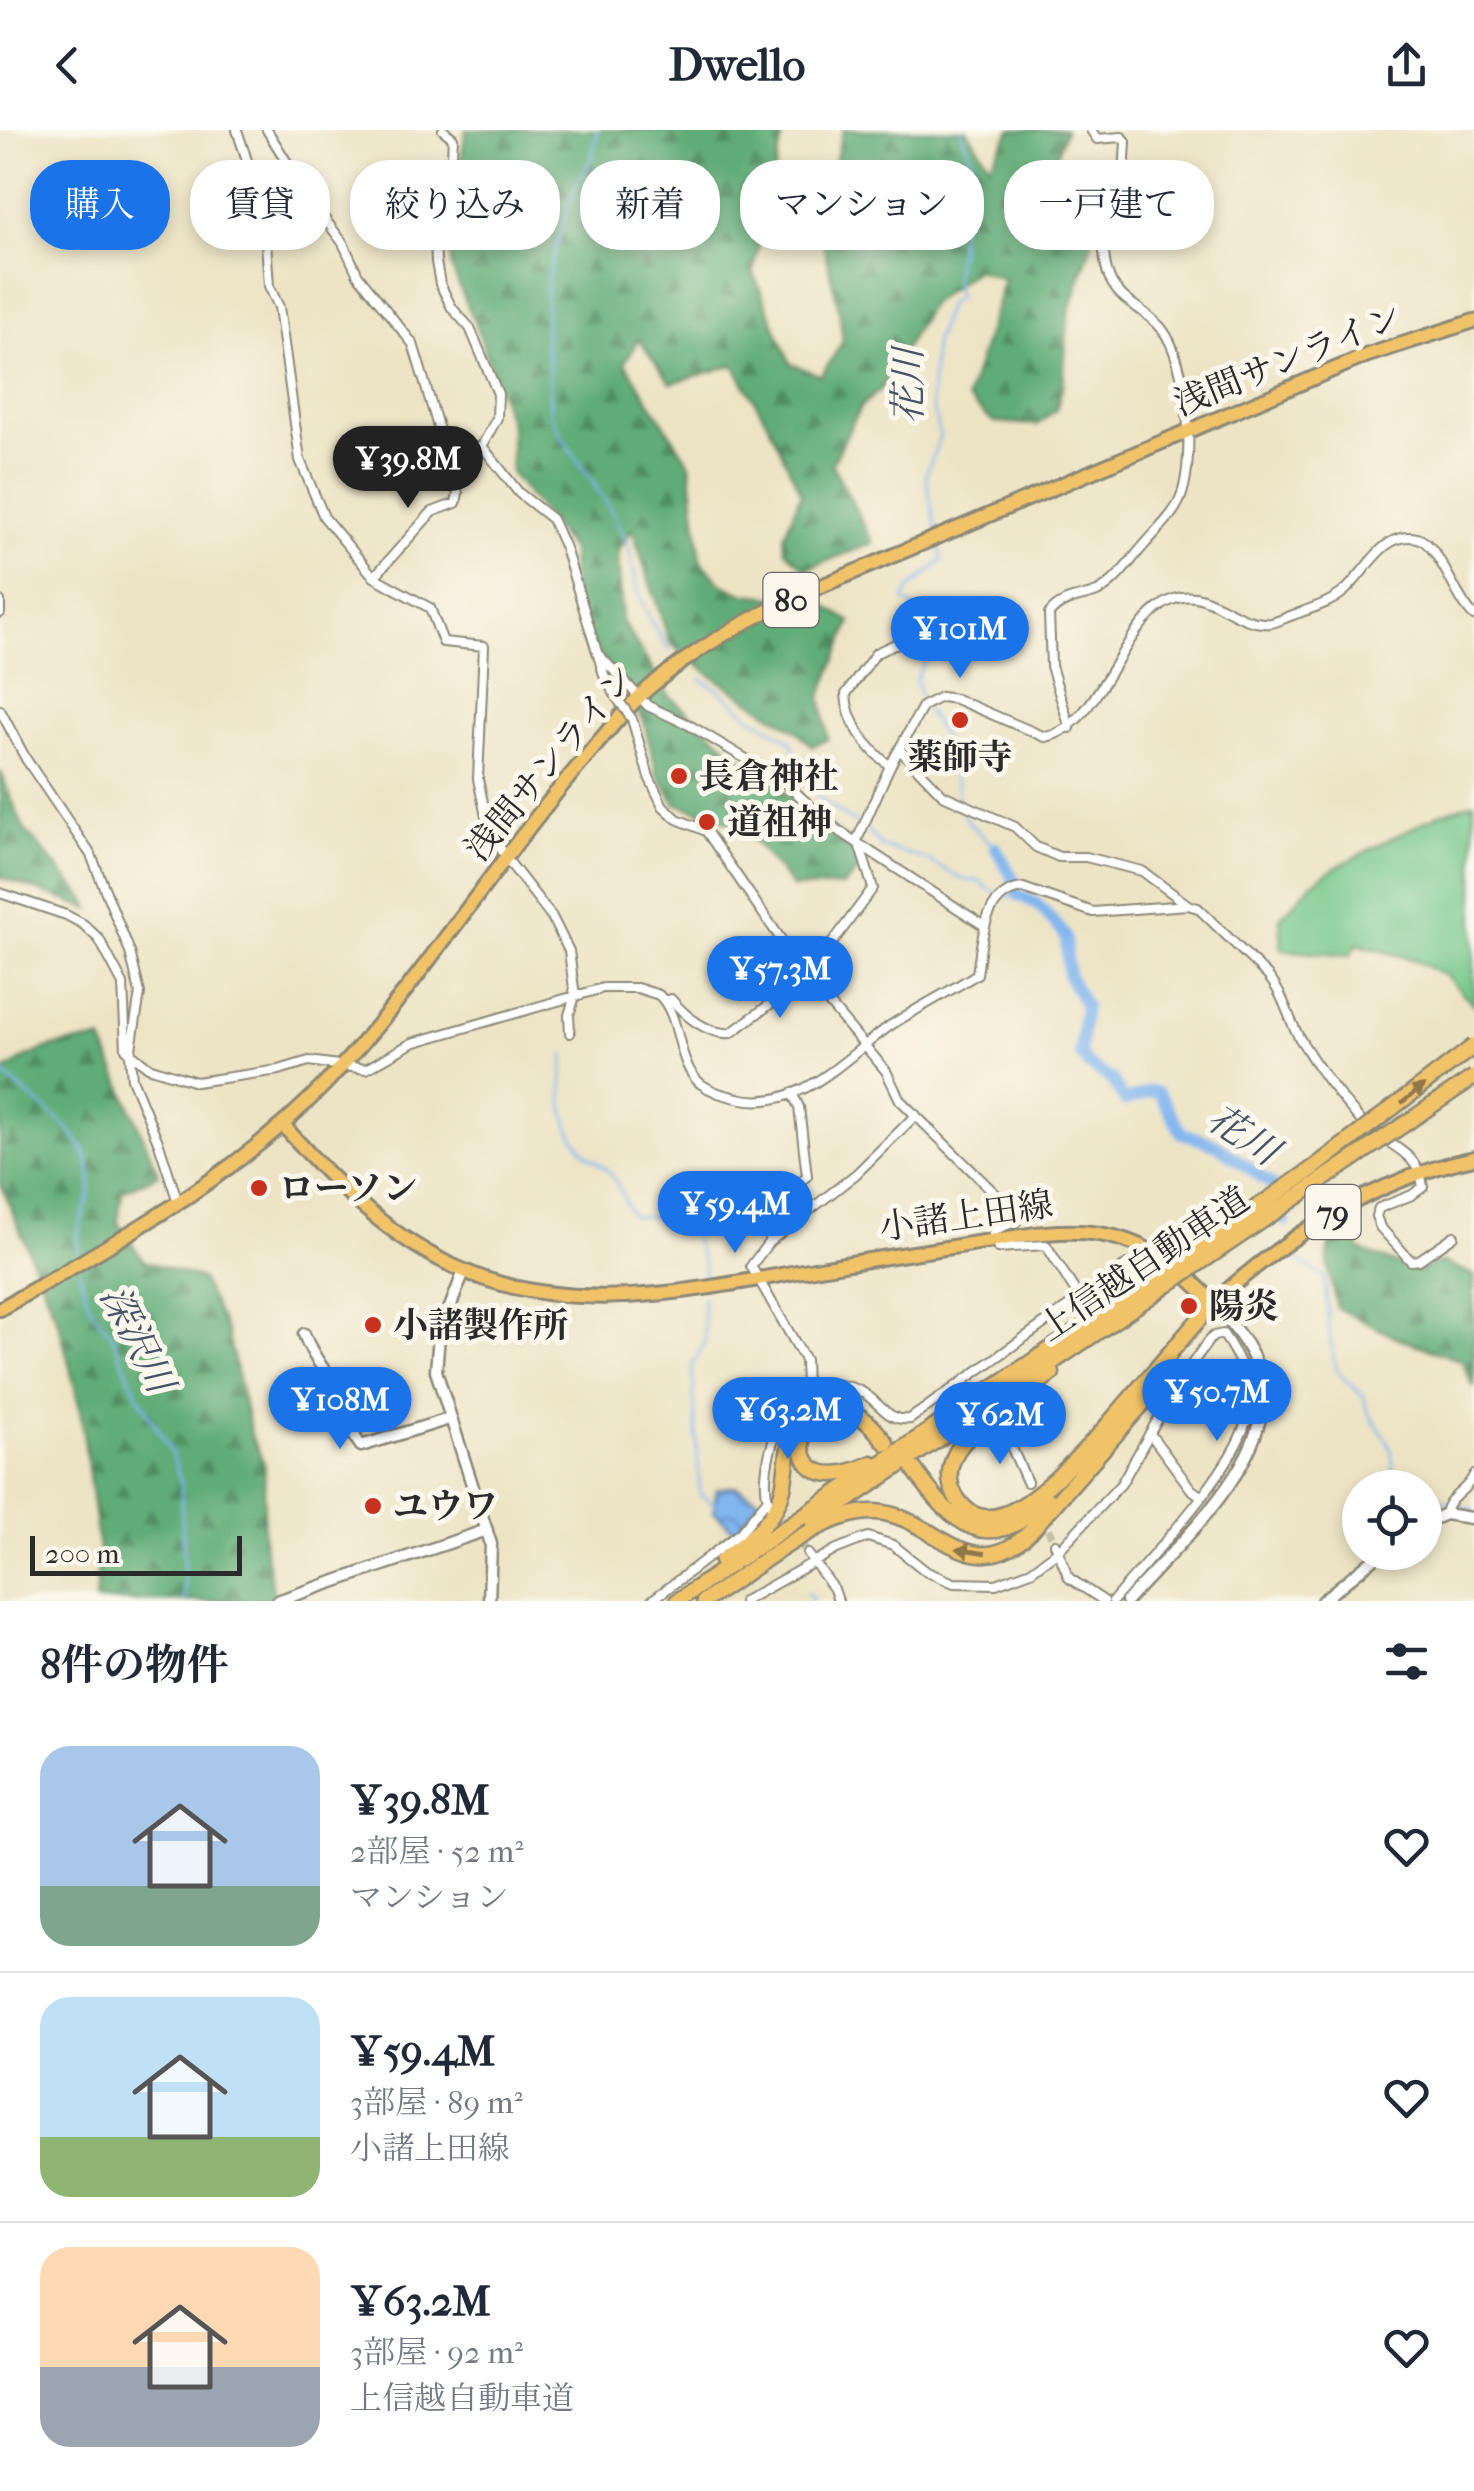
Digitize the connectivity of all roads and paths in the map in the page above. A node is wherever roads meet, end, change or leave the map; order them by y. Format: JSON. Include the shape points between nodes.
{"nodes":[{"id":1,"x":237,"y":130,"type":"edge"},
{"id":2,"x":266,"y":130,"type":"edge"},
{"id":3,"x":443,"y":130,"type":"edge"},
{"id":4,"x":1091,"y":130,"type":"edge"},
{"id":5,"x":1129,"y":130,"type":"edge"},
{"id":6,"x":1124,"y":139,"type":"junction"},
{"id":7,"x":247,"y":160,"type":"edge"},
{"id":8,"x":285,"y":160,"type":"edge"},
{"id":9,"x":330,"y":226,"type":"edge"},
{"id":10,"x":267,"y":250,"type":"edge"},
{"id":11,"x":1474,"y":321,"type":"edge"},
{"id":12,"x":1187,"y":432,"type":"junction"},
{"id":13,"x":482,"y":446,"type":"junction"},
{"id":14,"x":448,"y":452,"type":"junction"},
{"id":15,"x":374,"y":577,"type":"junction"},
{"id":16,"x":0,"y":601,"type":"edge"},
{"id":17,"x":0,"y":612,"type":"edge"},
{"id":18,"x":1474,"y":616,"type":"edge"},
{"id":19,"x":902,"y":641,"type":"dead end"},
{"id":20,"x":597,"y":653,"type":"junction"},
{"id":21,"x":638,"y":698,"type":"junction"},
{"id":22,"x":0,"y":710,"type":"edge"},
{"id":23,"x":1070,"y":728,"type":"junction"},
{"id":24,"x":900,"y":750,"type":"junction"},
{"id":25,"x":890,"y":766,"type":"junction"},
{"id":26,"x":858,"y":840,"type":"junction"},
{"id":27,"x":506,"y":858,"type":"junction"},
{"id":28,"x":0,"y":893,"type":"edge"},
{"id":29,"x":1188,"y":905,"type":"junction"},
{"id":30,"x":984,"y":925,"type":"junction"},
{"id":31,"x":807,"y":977,"type":"junction"},
{"id":32,"x":575,"y":996,"type":"junction"},
{"id":33,"x":665,"y":1001,"type":"junction"},
{"id":34,"x":570,"y":1034,"type":"dead end"},
{"id":35,"x":867,"y":1045,"type":"junction"},
{"id":36,"x":1474,"y":1046,"type":"edge"},
{"id":37,"x":130,"y":1056,"type":"junction"},
{"id":38,"x":342,"y":1066,"type":"junction"},
{"id":39,"x":1474,"y":1077,"type":"edge"},
{"id":40,"x":792,"y":1093,"type":"junction"},
{"id":41,"x":916,"y":1115,"type":"junction"},
{"id":42,"x":282,"y":1125,"type":"junction"},
{"id":43,"x":1474,"y":1158,"type":"edge"},
{"id":44,"x":1420,"y":1173,"type":"junction"},
{"id":45,"x":173,"y":1205,"type":"junction"},
{"id":46,"x":1454,"y":1236,"type":"dead end"},
{"id":47,"x":994,"y":1241,"type":"junction"},
{"id":48,"x":769,"y":1242,"type":"junction"},
{"id":49,"x":1128,"y":1264,"type":"dead end"},
{"id":50,"x":464,"y":1271,"type":"junction"},
{"id":51,"x":1166,"y":1278,"type":"junction"},
{"id":52,"x":757,"y":1280,"type":"junction"},
{"id":53,"x":1080,"y":1299,"type":"junction"},
{"id":54,"x":1143,"y":1301,"type":"junction"},
{"id":55,"x":1213,"y":1302,"type":"junction"},
{"id":56,"x":0,"y":1309,"type":"edge"},
{"id":57,"x":304,"y":1334,"type":"dead end"},
{"id":58,"x":1170,"y":1354,"type":"junction"},
{"id":59,"x":1012,"y":1376,"type":"junction"},
{"id":60,"x":806,"y":1387,"type":"junction"},
{"id":61,"x":449,"y":1419,"type":"junction"},
{"id":62,"x":1151,"y":1436,"type":"junction"},
{"id":63,"x":1007,"y":1437,"type":"tunnel mouth"},
{"id":64,"x":1095,"y":1439,"type":"junction"},
{"id":65,"x":1474,"y":1475,"type":"edge"},
{"id":66,"x":1027,"y":1482,"type":"dead end"},
{"id":67,"x":1202,"y":1497,"type":"junction"},
{"id":68,"x":1051,"y":1508,"type":"junction"},
{"id":69,"x":1446,"y":1514,"type":"junction"},
{"id":70,"x":1442,"y":1516,"type":"edge"},
{"id":71,"x":1473,"y":1519,"type":"edge"},
{"id":72,"x":486,"y":1530,"type":"junction"},
{"id":73,"x":1057,"y":1547,"type":"junction"},
{"id":74,"x":812,"y":1558,"type":"junction"},
{"id":75,"x":1360,"y":1570,"type":"edge"},
{"id":76,"x":277,"y":1601,"type":"edge"},
{"id":77,"x":489,"y":1601,"type":"edge"},
{"id":78,"x":650,"y":1601,"type":"edge"},
{"id":79,"x":673,"y":1601,"type":"edge"},
{"id":80,"x":701,"y":1601,"type":"edge"},
{"id":81,"x":744,"y":1601,"type":"edge"},
{"id":82,"x":838,"y":1601,"type":"edge"},
{"id":83,"x":1104,"y":1601,"type":"edge"},
{"id":84,"x":1113,"y":1601,"type":"edge"},
{"id":85,"x":1127,"y":1601,"type":"edge"},
{"id":86,"x":1322,"y":1601,"type":"edge"}],
"edges":[{"from":1,"to":7,"type":"street"},
{"from":2,"to":8,"type":"street"},
{"from":3,"to":13,"type":"street","via":[[453,138],[436,262],[440,284],[470,328],[498,394],[497,418]]},
{"from":4,"to":6,"type":"street","via":[[1097,139]]},
{"from":5,"to":6,"type":"street"},
{"from":6,"to":12,"type":"street","via":[[1124,196],[1098,223],[1108,278],[1159,324],[1175,351]]},
{"from":9,"to":14,"type":"street","via":[[358,275],[413,344]]},
{"from":10,"to":15,"type":"street","via":[[300,460],[324,517]]},
{"from":11,"to":12,"type":"main road","name":"浅間サンライン","number":"80","via":[[1368,355]]},
{"from":12,"to":21,"type":"main road","name":"浅間サンライン","number":"80","via":[[754,616]]},
{"from":12,"to":23,"type":"street","via":[[1186,478],[1176,507],[1113,580],[1049,614],[1051,666]]},
{"from":13,"to":14,"type":"street"},
{"from":13,"to":20,"type":"street","via":[[519,493],[552,518]]},
{"from":14,"to":15,"type":"street","via":[[456,503],[432,512]]},
{"from":15,"to":27,"type":"street","via":[[430,608],[443,642],[484,646],[478,779],[488,826]]},
{"from":16,"to":17,"type":"street"},
{"from":18,"to":23,"type":"street","via":[[1435,552],[1416,537],[1382,546],[1336,598],[1270,623],[1202,596],[1180,597],[1140,625]]},
{"from":19,"to":25,"type":"street","via":[[876,653],[846,694],[860,734]]},
{"from":20,"to":21,"type":"street"},
{"from":20,"to":31,"type":"street","bridge":true,"via":[[604,678],[632,719],[664,806],[706,830]]},
{"from":21,"to":26,"type":"street","via":[[783,781]]},
{"from":21,"to":27,"type":"main road","name":"浅間サンライン","number":"80"},
{"from":22,"to":37,"type":"street","via":[[103,880],[140,993]]},
{"from":23,"to":24,"type":"street","via":[[1045,738],[940,696],[923,706]]},
{"from":24,"to":25,"type":"street"},
{"from":24,"to":29,"type":"street","via":[[943,795],[1016,828],[1036,847],[1142,871]]},
{"from":25,"to":26,"type":"street"},
{"from":26,"to":30,"type":"street"},
{"from":26,"to":31,"type":"street","via":[[873,888]]},
{"from":27,"to":32,"type":"street","via":[[561,931]]},
{"from":27,"to":38,"type":"main road","name":"浅間サンライン","number":"80"},
{"from":28,"to":37,"type":"street","via":[[66,915],[99,939],[123,984]]},
{"from":29,"to":30,"type":"street","via":[[1092,912],[1018,888],[1004,894]]},
{"from":29,"to":44,"type":"street","via":[[1268,976],[1298,1036],[1341,1096],[1367,1127],[1408,1153]]},
{"from":30,"to":35,"type":"street","via":[[977,974]]},
{"from":31,"to":33,"type":"street","via":[[732,1034]]},
{"from":31,"to":35,"type":"street"},
{"from":32,"to":33,"type":"street","via":[[636,988]]},
{"from":32,"to":34,"type":"street"},
{"from":32,"to":38,"type":"street","via":[[412,1043],[375,1067]]},
{"from":33,"to":40,"type":"street","via":[[690,1071],[702,1084],[747,1100]]},
{"from":35,"to":40,"type":"street"},
{"from":35,"to":41,"type":"street"},
{"from":51,"to":36,"type":"highway","name":"上信越自動車道","one_way":true,"bridge":true},
{"from":37,"to":38,"type":"street","via":[[196,1082],[310,1061]]},
{"from":37,"to":45,"type":"street"},
{"from":38,"to":42,"type":"main road","name":"浅間サンライン","number":"80"},
{"from":39,"to":51,"type":"highway","name":"上信越自動車道","bridge":true},
{"from":40,"to":48,"type":"street","via":[[807,1176],[770,1206]]},
{"from":41,"to":47,"type":"street","via":[[1014,1212],[1016,1221],[997,1228]]},
{"from":41,"to":48,"type":"street","via":[[856,1174]]},
{"from":42,"to":45,"type":"main road","name":"浅間サンライン"},
{"from":42,"to":50,"type":"main road","name":"小諸上田線","via":[[371,1215]]},
{"from":43,"to":44,"type":"main road","number":"79"},
{"from":44,"to":46,"type":"street","via":[[1420,1189],[1379,1208],[1377,1222],[1411,1261]]},
{"from":44,"to":55,"type":"main road","number":"79","via":[[1294,1235]]},
{"from":45,"to":56,"type":"main road","name":"浅間サンライン"},
{"from":47,"to":52,"type":"main road","name":"小諸上田線"},
{"from":47,"to":53,"type":"street","via":[[998,1248],[1046,1246]]},
{"from":47,"to":55,"type":"main road","name":"小諸上田線","via":[[1073,1231],[1116,1237],[1167,1260]]},
{"from":48,"to":52,"type":"street","via":[[751,1266]]},
{"from":49,"to":53,"type":"street"},
{"from":50,"to":52,"type":"main road","name":"小諸上田線","via":[[516,1287],[592,1297]]},
{"from":50,"to":61,"type":"street","via":[[436,1349]]},
{"from":51,"to":54,"type":"highway","name":"上信越自動車道"},
{"from":51,"to":59,"type":"highway","name":"上信越自動車道"},
{"from":52,"to":60,"type":"street","via":[[806,1360]]},
{"from":53,"to":60,"type":"street","via":[[904,1420],[854,1388]]},
{"from":54,"to":64,"type":"highway","via":[[968,1439],[952,1464],[952,1488],[972,1512],[1006,1514],[1032,1499]]},
{"from":54,"to":80,"type":"highway","name":"上信越自動車道"},
{"from":55,"to":58,"type":"highway"},
{"from":55,"to":85,"type":"street","via":[[1257,1365],[1260,1426],[1234,1478]]},
{"from":57,"to":61,"type":"street","via":[[361,1446]]},
{"from":58,"to":64,"type":"highway"},
{"from":58,"to":68,"type":"highway","via":[[1146,1400]]},
{"from":59,"to":79,"type":"highway","name":"上信越自動車道"},
{"from":59,"to":79,"type":"highway","via":[[852,1471],[814,1468],[800,1441],[811,1418],[836,1409],[859,1415],[889,1441],[874,1416],[853,1403],[812,1407],[792,1433],[773,1513]]},
{"from":60,"to":78,"type":"street","via":[[781,1424],[764,1477],[768,1502],[740,1533]]},
{"from":61,"to":72,"type":"street"},
{"from":62,"to":67,"type":"street"},
{"from":62,"to":67,"type":"street","via":[[1194,1360],[1214,1336],[1224,1334],[1248,1382],[1247,1425]]},
{"from":62,"to":73,"type":"street","via":[[1122,1484]]},
{"from":63,"to":66,"type":"street"},
{"from":64,"to":68,"type":"highway","via":[[1037,1509],[1005,1528],[976,1528],[951,1516],[910,1472],[940,1518],[975,1536],[1016,1533]]},
{"from":65,"to":69,"type":"street"},
{"from":67,"to":84,"type":"street"},
{"from":68,"to":80,"type":"highway","one_way":true,"via":[[1015,1544],[982,1554],[954,1548],[889,1514],[850,1516],[808,1534]]},
{"from":69,"to":70,"type":"street"},
{"from":69,"to":71,"type":"street"},
{"from":72,"to":76,"type":"street"},
{"from":72,"to":77,"type":"street"},
{"from":73,"to":74,"type":"street","via":[[1014,1580],[982,1586],[940,1579],[874,1538]]},
{"from":73,"to":83,"type":"street","via":[[1069,1578]]},
{"from":74,"to":81,"type":"street"},
{"from":74,"to":82,"type":"street"},
{"from":75,"to":86,"type":"street"}]}
